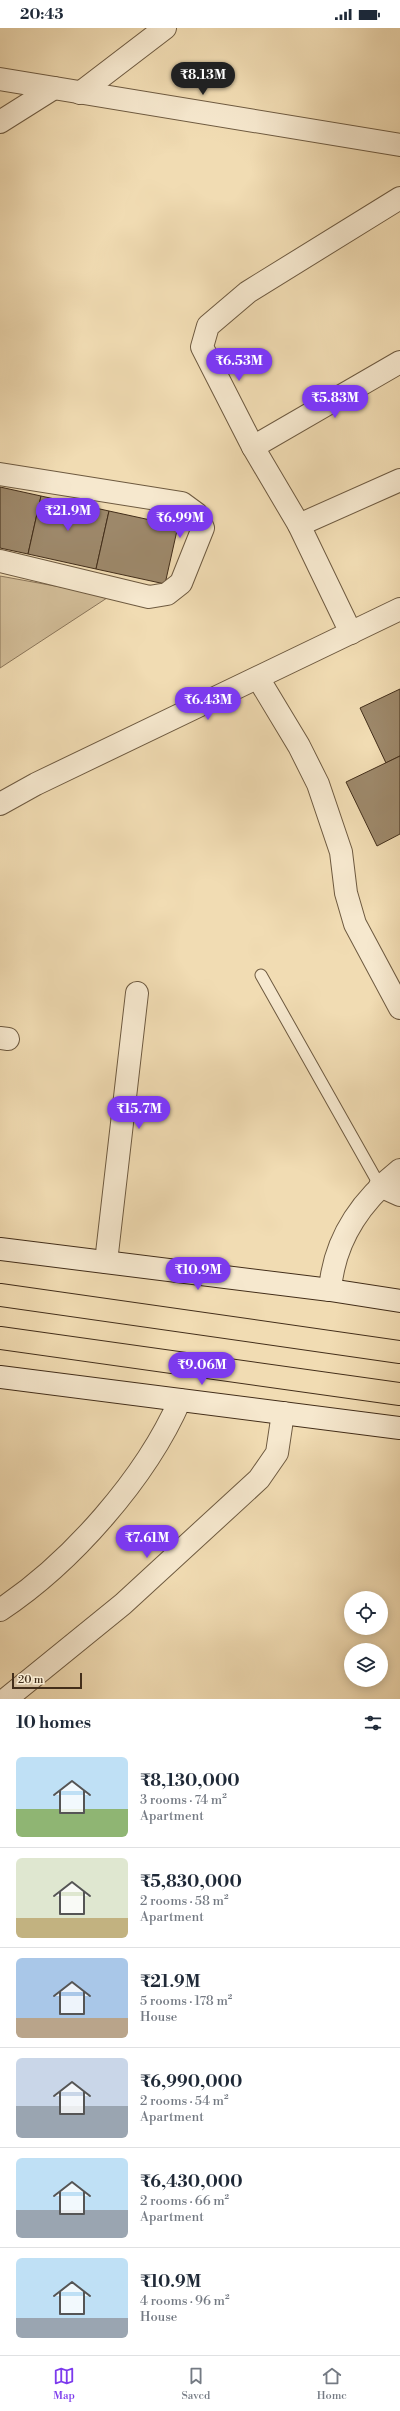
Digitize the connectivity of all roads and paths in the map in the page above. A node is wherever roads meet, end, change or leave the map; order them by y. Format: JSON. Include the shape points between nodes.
{"nodes":[{"id":1,"x":166,"y":28,"type":"edge"},
{"id":2,"x":0,"y":79,"type":"edge"},
{"id":3,"x":54,"y":88,"type":"junction"},
{"id":4,"x":80,"y":93,"type":"junction"},
{"id":5,"x":0,"y":122,"type":"edge"},
{"id":6,"x":400,"y":145,"type":"edge"},
{"id":7,"x":400,"y":198,"type":"edge"},
{"id":8,"x":400,"y":362,"type":"edge"},
{"id":9,"x":253,"y":447,"type":"junction"},
{"id":10,"x":0,"y":474,"type":"edge"},
{"id":11,"x":400,"y":480,"type":"edge"},
{"id":12,"x":299,"y":525,"type":"junction"},
{"id":13,"x":0,"y":561,"type":"edge"},
{"id":14,"x":400,"y":609,"type":"edge"},
{"id":15,"x":351,"y":633,"type":"junction"},
{"id":16,"x":258,"y":678,"type":"junction"},
{"id":17,"x":0,"y":804,"type":"edge"},
{"id":18,"x":261,"y":975,"type":"dead end"},
{"id":19,"x":137,"y":993,"type":"dead end"},
{"id":20,"x":400,"y":1007,"type":"edge"},
{"id":21,"x":400,"y":1170,"type":"edge"},
{"id":22,"x":380,"y":1186,"type":"junction"},
{"id":23,"x":400,"y":1195,"type":"edge"},
{"id":24,"x":0,"y":1249,"type":"edge"},
{"id":25,"x":106,"y":1262,"type":"junction"},
{"id":26,"x":330,"y":1290,"type":"junction"},
{"id":27,"x":0,"y":1295,"type":"edge"},
{"id":28,"x":400,"y":1301,"type":"edge"},
{"id":29,"x":0,"y":1338,"type":"edge"},
{"id":30,"x":400,"y":1352,"type":"edge"},
{"id":31,"x":0,"y":1377,"type":"edge"},
{"id":32,"x":400,"y":1394,"type":"edge"},
{"id":33,"x":180,"y":1400,"type":"junction"},
{"id":34,"x":283,"y":1413,"type":"junction"},
{"id":35,"x":400,"y":1428,"type":"edge"},
{"id":36,"x":0,"y":1610,"type":"edge"},
{"id":37,"x":6,"y":1699,"type":"edge"}],
"edges":[{"from":1,"to":4,"type":"street"},
{"from":2,"to":3,"type":"street"},
{"from":3,"to":4,"type":"street"},
{"from":3,"to":5,"type":"street"},
{"from":4,"to":6,"type":"street"},
{"from":7,"to":9,"type":"street","via":[[248,292],[208,326],[202,347]]},
{"from":8,"to":9,"type":"street"},
{"from":9,"to":12,"type":"street"},
{"from":10,"to":13,"type":"street","via":[[182,503],[197,514],[203,528],[181,582],[167,594],[149,597]]},
{"from":11,"to":12,"type":"street"},
{"from":12,"to":15,"type":"street"},
{"from":14,"to":15,"type":"street"},
{"from":15,"to":16,"type":"street"},
{"from":16,"to":17,"type":"street","via":[[36,784]]},
{"from":16,"to":20,"type":"street","via":[[318,784],[341,852],[346,893],[355,924]]},
{"from":18,"to":22,"type":"lane"},
{"from":19,"to":25,"type":"street"},
{"from":21,"to":22,"type":"street"},
{"from":22,"to":23,"type":"street"},
{"from":22,"to":26,"type":"street","via":[[344,1233],[331,1277]]},
{"from":24,"to":25,"type":"street"},
{"from":25,"to":26,"type":"street"},
{"from":26,"to":28,"type":"street"},
{"from":27,"to":30,"type":"highway"},
{"from":29,"to":32,"type":"highway"},
{"from":31,"to":33,"type":"street"},
{"from":33,"to":34,"type":"street"},
{"from":33,"to":36,"type":"street","via":[[167,1431],[106,1514],[29,1590]]},
{"from":34,"to":35,"type":"street"},
{"from":34,"to":37,"type":"street","via":[[277,1453],[259,1479],[123,1604]]}]}
